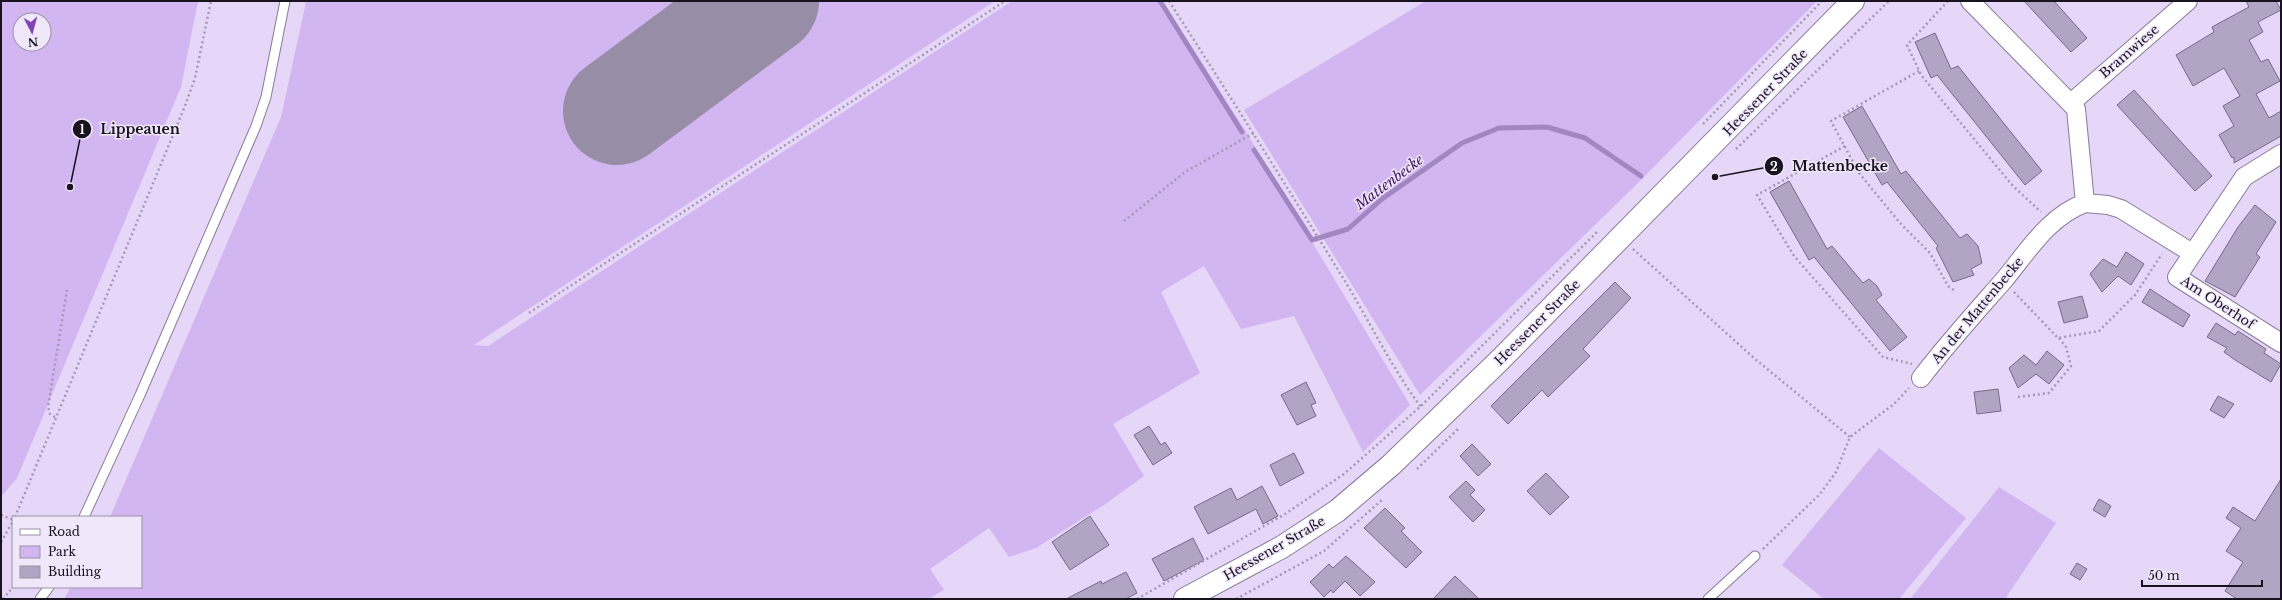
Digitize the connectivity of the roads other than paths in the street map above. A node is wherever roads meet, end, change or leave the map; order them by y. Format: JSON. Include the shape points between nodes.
{"nodes":[{"id":1,"x":284,"y":1,"type":"edge"},
{"id":2,"x":1853,"y":1,"type":"edge"},
{"id":3,"x":1970,"y":1,"type":"edge"},
{"id":4,"x":2188,"y":1,"type":"edge"},
{"id":5,"x":2071,"y":103,"type":"junction"},
{"id":6,"x":2281,"y":154,"type":"edge"},
{"id":7,"x":2085,"y":203,"type":"junction"},
{"id":8,"x":2192,"y":253,"type":"junction"},
{"id":9,"x":2281,"y":343,"type":"edge"},
{"id":10,"x":1925,"y":372,"type":"road end"},
{"id":11,"x":84,"y":516,"type":"edge"},
{"id":12,"x":1755,"y":556,"type":"road end"},
{"id":13,"x":48,"y":588,"type":"edge"},
{"id":14,"x":40,"y":599,"type":"edge"},
{"id":15,"x":1185,"y":599,"type":"edge"},
{"id":16,"x":1708,"y":599,"type":"edge"}],
"edges":[{"from":1,"to":11,"type":"lane","via":[[266,97],[256,126],[140,395]]},
{"from":2,"to":15,"type":"main road","name":"Heessener Straße","via":[[1611,232],[1500,360],[1427,414],[1390,465],[1337,511],[1282,547]]},
{"from":3,"to":5,"type":"street"},
{"from":4,"to":5,"type":"street","name":"Bramwiese"},
{"from":5,"to":7,"type":"street","via":[[2078,117]]},
{"from":6,"to":8,"type":"street","name":"Am Oberhof","via":[[2244,178]]},
{"from":7,"to":8,"type":"street","via":[[2108,205],[2121,210]]},
{"from":7,"to":10,"type":"street","name":"An der Mattenbecke","via":[[2072,208],[2039,236]]},
{"from":8,"to":9,"type":"street","name":"Am Oberhof","via":[[2177,277]]},
{"from":12,"to":16,"type":"lane"},
{"from":13,"to":14,"type":"lane"}]}
